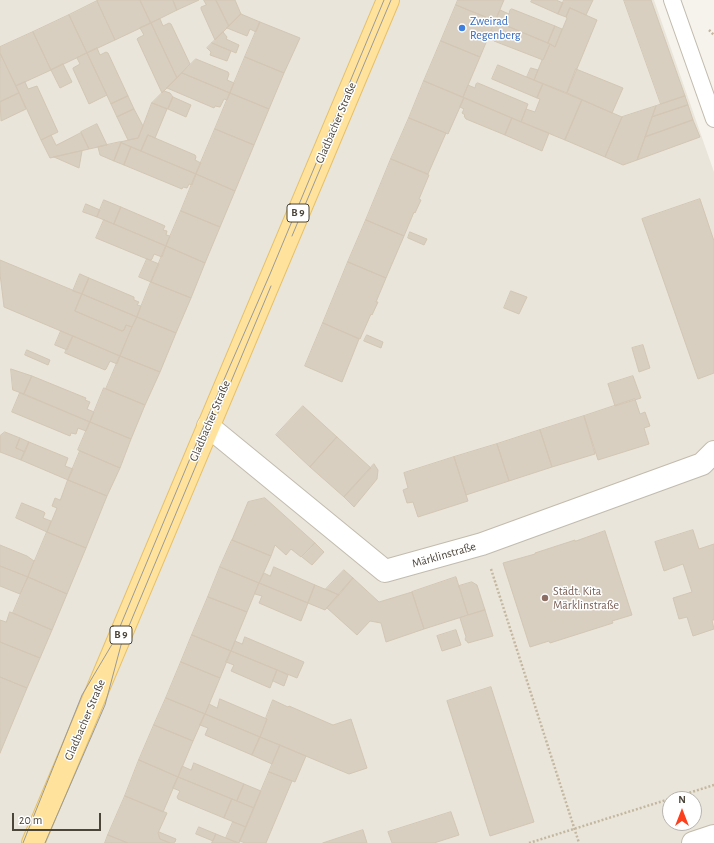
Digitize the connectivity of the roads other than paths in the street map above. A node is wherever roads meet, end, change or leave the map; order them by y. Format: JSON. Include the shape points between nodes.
{"nodes":[{"id":1,"x":388,"y":0,"type":"edge"},
{"id":2,"x":672,"y":0,"type":"edge"},
{"id":3,"x":714,"y":119,"type":"edge"},
{"id":4,"x":208,"y":426,"type":"junction"},
{"id":5,"x":714,"y":452,"type":"edge"},
{"id":6,"x":714,"y":836,"type":"edge"},
{"id":7,"x":34,"y":843,"type":"edge"},
{"id":8,"x":693,"y":843,"type":"edge"}],
"edges":[{"from":1,"to":4,"type":"main road","name":"Gladbacher Straße","number":"B 9"},
{"from":2,"to":3,"type":"lane"},
{"from":4,"to":5,"type":"street","name":"Märklinstraße","via":[[385,571],[482,544],[702,464]]},
{"from":4,"to":7,"type":"main road","name":"Gladbacher Straße","number":"B 9"},
{"from":6,"to":8,"type":"street"}]}
